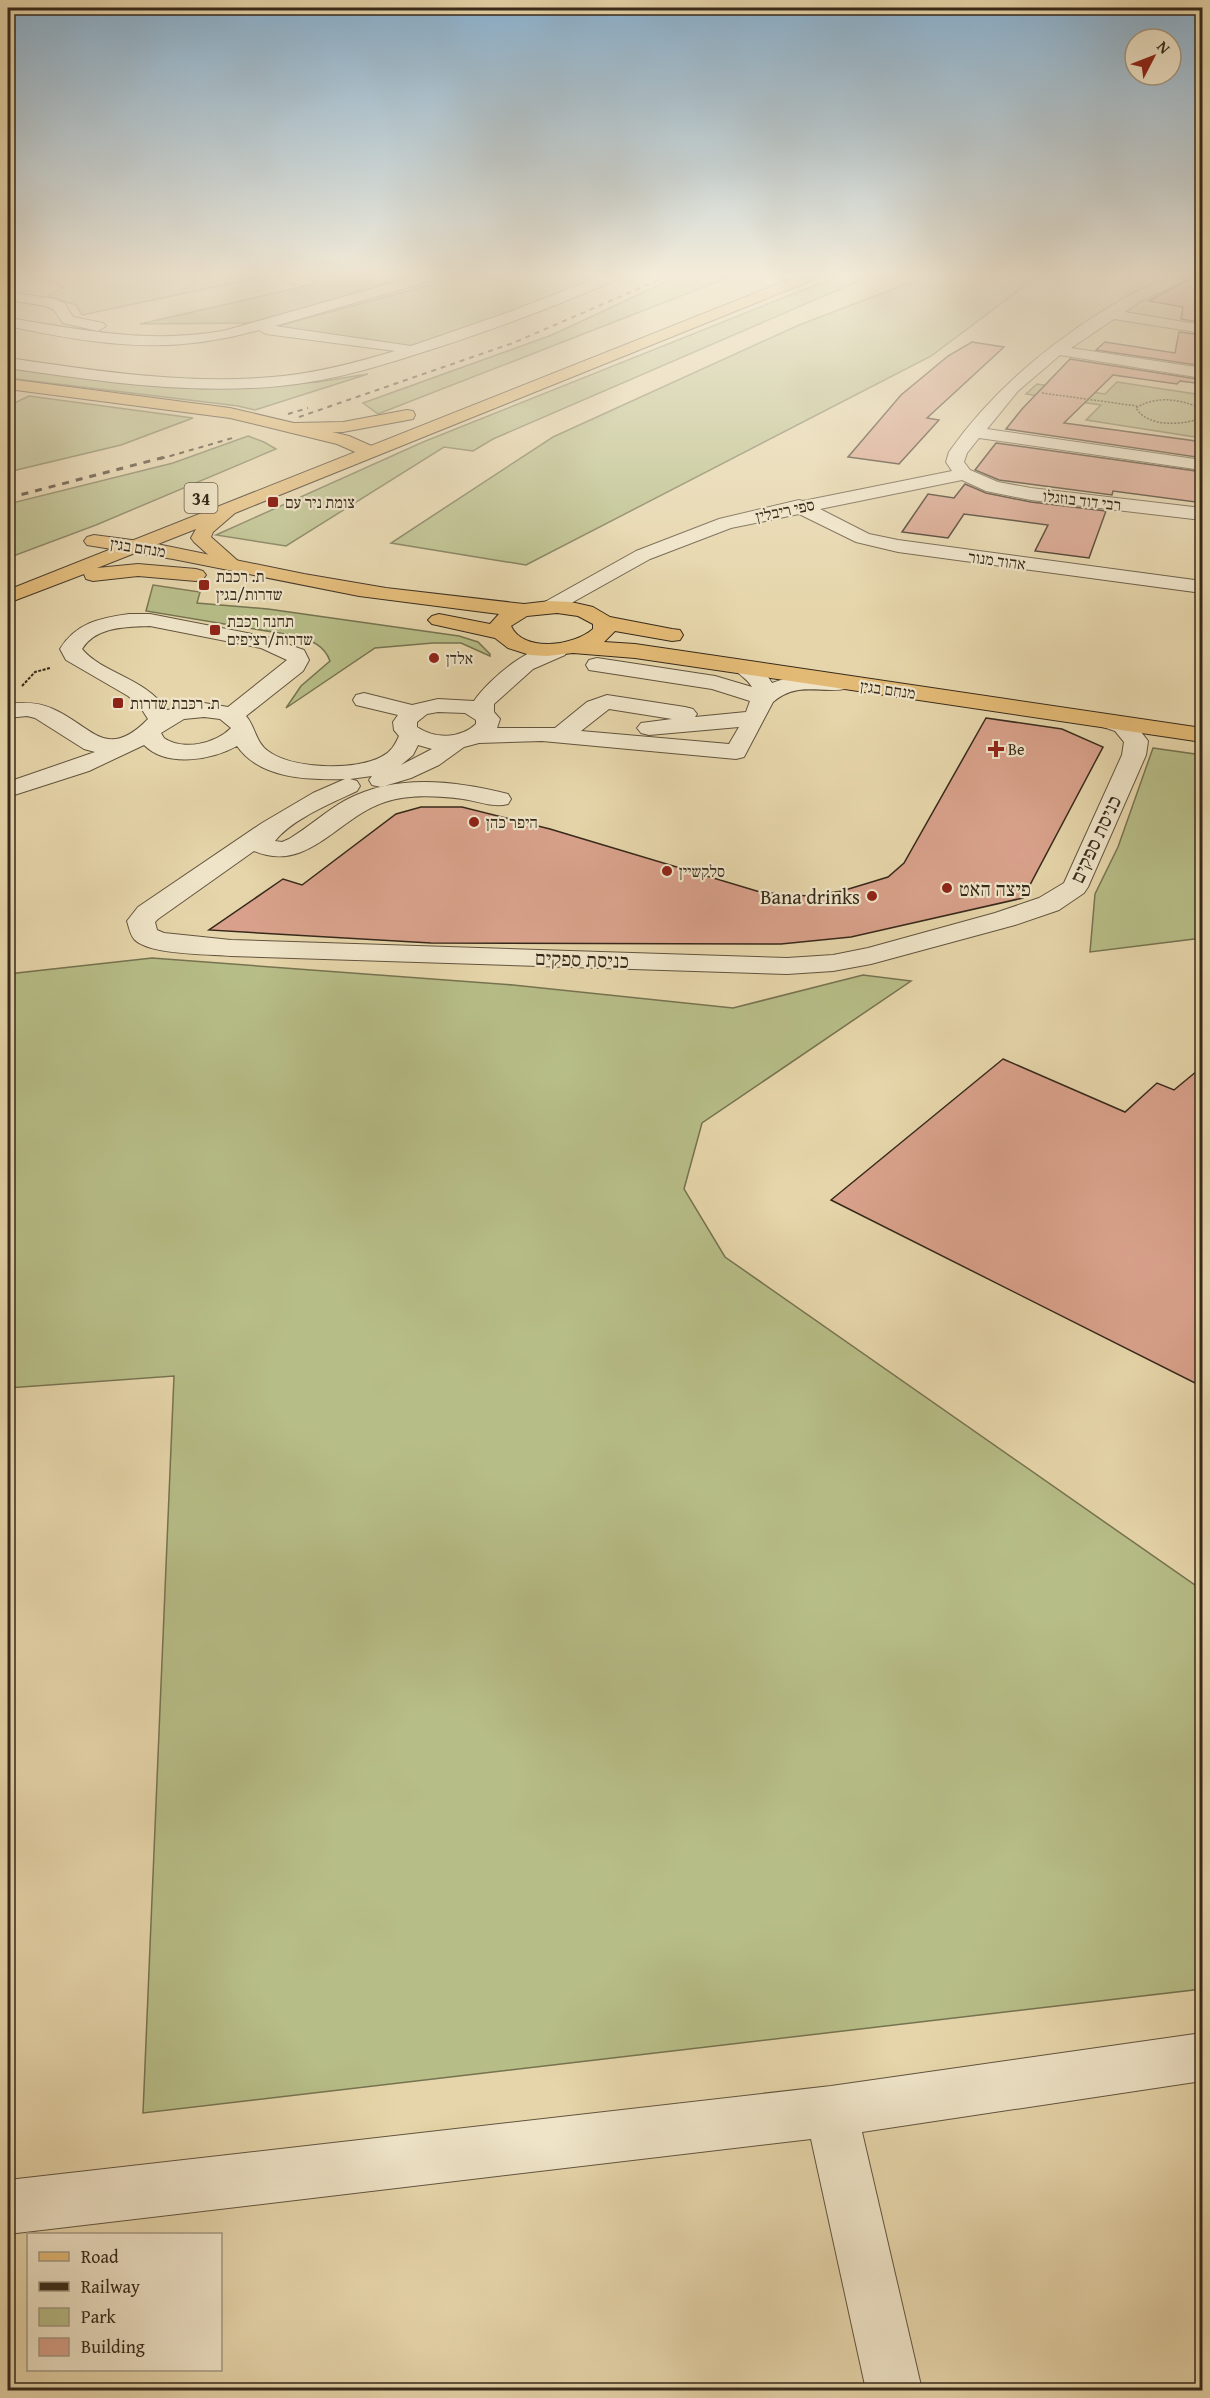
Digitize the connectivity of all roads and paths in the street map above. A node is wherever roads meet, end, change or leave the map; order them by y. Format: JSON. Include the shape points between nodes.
{"nodes":[{"id":1,"x":38,"y":388,"type":"edge"},
{"id":2,"x":527,"y":388,"type":"edge"},
{"id":3,"x":1012,"y":388,"type":"joint"},
{"id":4,"x":1137,"y":406,"type":"junction"},
{"id":5,"x":1203,"y":409,"type":"edge"},
{"id":6,"x":1203,"y":418,"type":"edge"},
{"id":7,"x":296,"y":432,"type":"junction"},
{"id":8,"x":974,"y":432,"type":"junction"},
{"id":9,"x":325,"y":446,"type":"junction"},
{"id":10,"x":368,"y":451,"type":"junction"},
{"id":11,"x":1203,"y":465,"type":"edge"},
{"id":12,"x":964,"y":474,"type":"junction"},
{"id":13,"x":799,"y":506,"type":"junction"},
{"id":14,"x":233,"y":507,"type":"junction"},
{"id":15,"x":1203,"y":514,"type":"edge"},
{"id":16,"x":126,"y":528,"type":"dead end"},
{"id":17,"x":94,"y":541,"type":"junction"},
{"id":18,"x":138,"y":545,"type":"junction"},
{"id":19,"x":73,"y":549,"type":"dead end"},
{"id":20,"x":114,"y":555,"type":"junction"},
{"id":21,"x":231,"y":565,"type":"junction"},
{"id":22,"x":615,"y":571,"type":"junction"},
{"id":23,"x":196,"y":575,"type":"junction"},
{"id":24,"x":1203,"y":587,"type":"edge"},
{"id":25,"x":8,"y":598,"type":"edge"},
{"id":26,"x":550,"y":607,"type":"junction"},
{"id":27,"x":525,"y":610,"type":"junction"},
{"id":28,"x":600,"y":620,"type":"junction"},
{"id":29,"x":504,"y":636,"type":"junction"},
{"id":30,"x":565,"y":648,"type":"junction"},
{"id":31,"x":80,"y":660,"type":"junction"},
{"id":32,"x":864,"y":664,"type":"dead end"},
{"id":33,"x":597,"y":665,"type":"dead end"},
{"id":34,"x":744,"y":667,"type":"junction"},
{"id":35,"x":843,"y":683,"type":"junction"},
{"id":36,"x":20,"y":689,"type":"dead end"},
{"id":37,"x":364,"y":700,"type":"dead end"},
{"id":38,"x":451,"y":705,"type":"junction"},
{"id":39,"x":760,"y":708,"type":"junction"},
{"id":40,"x":8,"y":711,"type":"edge"},
{"id":41,"x":1108,"y":721,"type":"junction"},
{"id":42,"x":237,"y":723,"type":"junction"},
{"id":43,"x":412,"y":723,"type":"junction"},
{"id":44,"x":155,"y":726,"type":"junction"},
{"id":45,"x":476,"y":727,"type":"junction"},
{"id":46,"x":560,"y":730,"type":"junction"},
{"id":47,"x":1203,"y":735,"type":"edge"},
{"id":48,"x":124,"y":747,"type":"junction"},
{"id":49,"x":178,"y":751,"type":"junction"},
{"id":50,"x":84,"y":765,"type":"junction"},
{"id":51,"x":348,"y":786,"type":"junction"},
{"id":52,"x":8,"y":790,"type":"edge"},
{"id":53,"x":499,"y":798,"type":"dead end"},
{"id":54,"x":269,"y":831,"type":"junction"},
{"id":55,"x":1203,"y":2057,"type":"edge"},
{"id":56,"x":831,"y":2111,"type":"junction"},
{"id":57,"x":8,"y":2206,"type":"edge"},
{"id":58,"x":894,"y":2391,"type":"edge"}],
"edges":[{"from":1,"to":7,"type":"main road","via":[[171,405]]},
{"from":2,"to":10,"type":"main road","number":"34"},
{"from":3,"to":4,"type":"path"},
{"from":3,"to":8,"type":"street"},
{"from":4,"to":5,"type":"path","via":[[1168,401]]},
{"from":4,"to":6,"type":"path","via":[[1141,415],[1160,421]]},
{"from":7,"to":9,"type":"main road"},
{"from":7,"to":9,"type":"main road","via":[[308,443]]},
{"from":7,"to":9,"type":"main road","via":[[412,413]]},
{"from":8,"to":11,"type":"street"},
{"from":8,"to":12,"type":"street","via":[[955,462]]},
{"from":9,"to":10,"type":"main road"},
{"from":10,"to":14,"type":"main road","number":"34"},
{"from":12,"to":13,"type":"street","name":"ספי ריבלין"},
{"from":12,"to":15,"type":"street","name":"רבי דוד בוזגלו","via":[[993,487],[1031,494]]},
{"from":13,"to":22,"type":"street","name":"ספי ריבלין","via":[[697,532]]},
{"from":13,"to":24,"type":"street","name":"אהוד מנור","via":[[863,538],[898,546]]},
{"from":14,"to":18,"type":"main road","number":"34"},
{"from":14,"to":21,"type":"main road","via":[[205,529],[201,538]]},
{"from":16,"to":17,"type":"main road"},
{"from":17,"to":18,"type":"main road","name":"מנחם בגין"},
{"from":17,"to":19,"type":"main road"},
{"from":17,"to":20,"type":"main road","name":"מנחם בגין"},
{"from":18,"to":20,"type":"main road","number":"34"},
{"from":18,"to":21,"type":"main road","name":"מנחם בגין"},
{"from":20,"to":23,"type":"main road","name":"מנחם בגין"},
{"from":20,"to":25,"type":"main road","number":"34"},
{"from":21,"to":27,"type":"main road","name":"מנחם בגין","via":[[416,598]]},
{"from":22,"to":26,"type":"street","name":"ספי ריבלין"},
{"from":22,"to":28,"type":"street","name":"ספי ריבלין","via":[[598,596]]},
{"from":23,"to":25,"type":"main road","via":[[124,570]]},
{"from":23,"to":29,"type":"main road","name":"מנחם בגין"},
{"from":26,"to":27,"type":"main road","name":"מנחם בגין"},
{"from":26,"to":28,"type":"main road","name":"מנחם בגין","via":[[583,610]]},
{"from":27,"to":29,"type":"main road","via":[[505,619],[500,626]]},
{"from":28,"to":30,"type":"main road","via":[[604,631],[598,638]]},
{"from":28,"to":32,"type":"main road","name":"מנחם בגין"},
{"from":29,"to":30,"type":"main road","name":"מנחם בגין","via":[[533,648]]},
{"from":29,"to":38,"type":"street","via":[[503,658],[478,687]]},
{"from":30,"to":34,"type":"main road","name":"מנחם בגין","via":[[635,651]]},
{"from":30,"to":45,"type":"street","via":[[519,667],[485,701]]},
{"from":31,"to":36,"type":"path","via":[[35,672]]},
{"from":31,"to":42,"type":"street","via":[[71,649],[79,637],[102,626],[130,620],[165,622],[267,643],[296,655],[296,666],[259,692]]},
{"from":31,"to":44,"type":"street","via":[[146,699],[158,712]]},
{"from":33,"to":39,"type":"street","via":[[715,683]]},
{"from":34,"to":35,"type":"main road","name":"מנחם בגין"},
{"from":34,"to":39,"type":"street","via":[[753,671],[764,685]]},
{"from":35,"to":39,"type":"street","via":[[804,681],[780,687]]},
{"from":35,"to":41,"type":"main road","name":"מנחם בגין"},
{"from":37,"to":43,"type":"street"},
{"from":38,"to":43,"type":"street","via":[[435,706]]},
{"from":38,"to":45,"type":"street","via":[[467,707]]},
{"from":39,"to":46,"type":"street","via":[[726,721]]},
{"from":39,"to":46,"type":"street","via":[[736,752]]},
{"from":40,"to":48,"type":"street","via":[[23,708],[44,712],[98,748]]},
{"from":41,"to":47,"type":"main road","name":"מנחם בגין"},
{"from":41,"to":54,"type":"street","name":"כניסת ספקים","via":[[1123,726],[1136,741],[1134,756],[1075,887],[1049,904],[1005,919],[833,963],[787,966],[231,948],[159,941],[145,934],[141,921],[148,913]]},
{"from":42,"to":43,"type":"street","via":[[253,752],[266,760],[322,773],[363,770],[389,762],[408,747]]},
{"from":42,"to":44,"type":"street","via":[[199,711],[178,714]]},
{"from":42,"to":49,"type":"street","via":[[238,737],[223,746]]},
{"from":43,"to":45,"type":"street","via":[[432,741]]},
{"from":44,"to":48,"type":"street"},
{"from":44,"to":49,"type":"street","via":[[150,738],[154,743]]},
{"from":45,"to":46,"type":"street"},
{"from":45,"to":51,"type":"street","via":[[417,768]]},
{"from":48,"to":50,"type":"street"},
{"from":49,"to":50,"type":"street"},
{"from":49,"to":51,"type":"street","via":[[284,784]]},
{"from":50,"to":52,"type":"street"},
{"from":51,"to":54,"type":"street","name":"כניסת ספקים"},
{"from":53,"to":54,"type":"street","via":[[431,788],[380,795],[342,813],[294,848],[280,852],[263,845],[261,841]]},
{"from":55,"to":56,"type":"street"},
{"from":56,"to":57,"type":"street"},
{"from":56,"to":58,"type":"street"}]}
